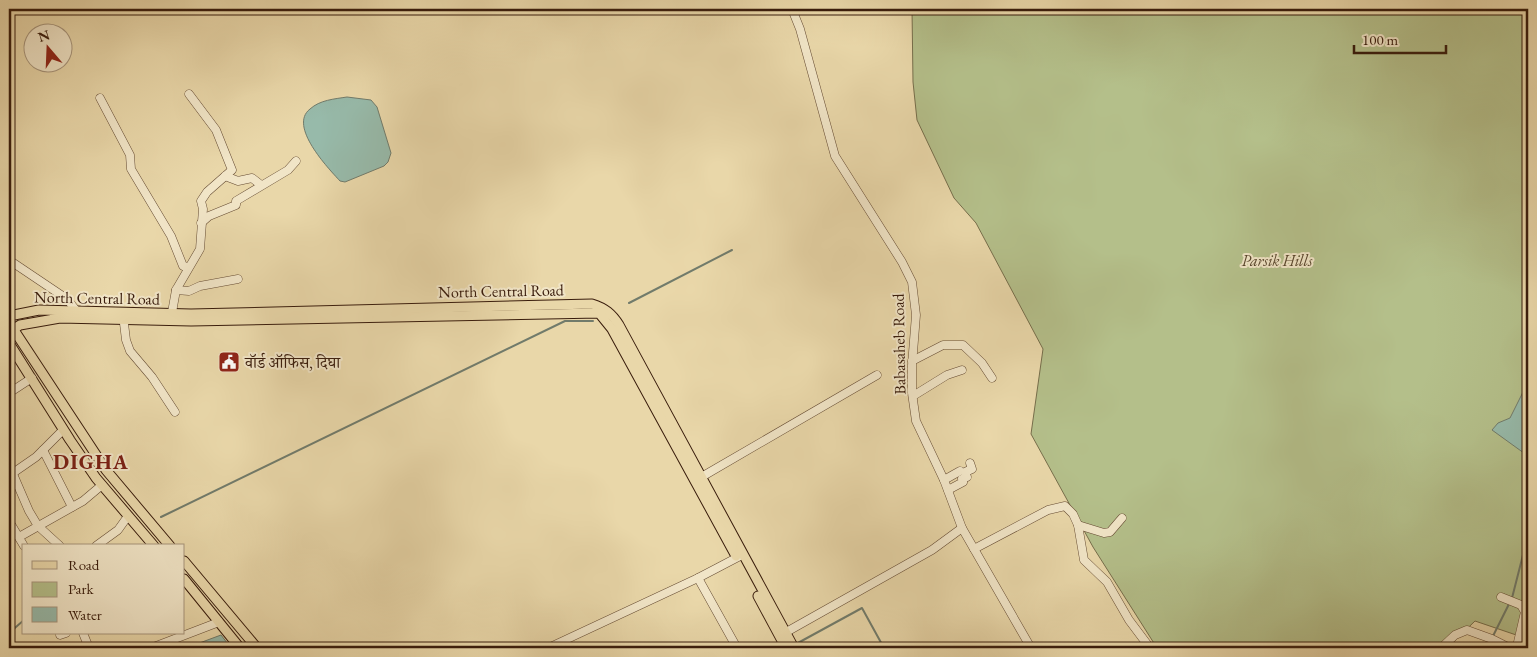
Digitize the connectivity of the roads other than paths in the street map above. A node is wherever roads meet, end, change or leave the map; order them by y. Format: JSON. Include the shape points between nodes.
{"nodes":[{"id":1,"x":792,"y":9,"type":"edge"},
{"id":2,"x":189,"y":94,"type":"dead end"},
{"id":3,"x":100,"y":98,"type":"dead end"},
{"id":4,"x":296,"y":161,"type":"dead end"},
{"id":5,"x":225,"y":176,"type":"junction"},
{"id":6,"x":261,"y":185,"type":"junction"},
{"id":7,"x":201,"y":223,"type":"junction"},
{"id":8,"x":9,"y":260,"type":"edge"},
{"id":9,"x":188,"y":266,"type":"junction"},
{"id":10,"x":238,"y":279,"type":"dead end"},
{"id":11,"x":176,"y":290,"type":"junction"},
{"id":12,"x":76,"y":309,"type":"junction"},
{"id":13,"x":9,"y":316,"type":"edge"},
{"id":14,"x":124,"y":317,"type":"junction"},
{"id":15,"x":171,"y":318,"type":"junction"},
{"id":16,"x":10,"y":328,"type":"edge"},
{"id":17,"x":9,"y":343,"type":"edge"},
{"id":18,"x":912,"y":360,"type":"junction"},
{"id":19,"x":962,"y":370,"type":"dead end"},
{"id":20,"x":877,"y":375,"type":"dead end"},
{"id":21,"x":32,"y":378,"type":"junction"},
{"id":22,"x":992,"y":378,"type":"dead end"},
{"id":23,"x":9,"y":393,"type":"edge"},
{"id":24,"x":912,"y":396,"type":"junction"},
{"id":25,"x":175,"y":412,"type":"dead end"},
{"id":26,"x":64,"y":430,"type":"junction"},
{"id":27,"x":43,"y":450,"type":"junction"},
{"id":28,"x":970,"y":463,"type":"dead end"},
{"id":29,"x":960,"y":471,"type":"dead end"},
{"id":30,"x":11,"y":475,"type":"edge"},
{"id":31,"x":698,"y":479,"type":"junction"},
{"id":32,"x":944,"y":480,"type":"junction"},
{"id":33,"x":102,"y":485,"type":"junction"},
{"id":34,"x":948,"y":490,"type":"junction"},
{"id":35,"x":72,"y":506,"type":"junction"},
{"id":36,"x":128,"y":516,"type":"junction"},
{"id":37,"x":1122,"y":518,"type":"dead end"},
{"id":38,"x":9,"y":521,"type":"edge"},
{"id":39,"x":1078,"y":525,"type":"junction"},
{"id":40,"x":38,"y":526,"type":"junction"},
{"id":41,"x":962,"y":528,"type":"junction"},
{"id":42,"x":19,"y":537,"type":"junction"},
{"id":43,"x":23,"y":544,"type":"edge"},
{"id":44,"x":58,"y":544,"type":"edge"},
{"id":45,"x":99,"y":544,"type":"edge"},
{"id":46,"x":152,"y":544,"type":"edge"},
{"id":47,"x":168,"y":544,"type":"edge"},
{"id":48,"x":974,"y":549,"type":"junction"},
{"id":49,"x":740,"y":556,"type":"junction"},
{"id":50,"x":185,"y":562,"type":"edge"},
{"id":51,"x":698,"y":578,"type":"junction"},
{"id":52,"x":185,"y":580,"type":"edge"},
{"id":53,"x":1501,"y":597,"type":"dead end"},
{"id":54,"x":219,"y":622,"type":"junction"},
{"id":55,"x":83,"y":634,"type":"edge"},
{"id":56,"x":1494,"y":640,"type":"junction"},
{"id":57,"x":787,"y":641,"type":"edge"},
{"id":58,"x":89,"y":648,"type":"edge"},
{"id":59,"x":151,"y":648,"type":"edge"},
{"id":60,"x":240,"y":648,"type":"edge"},
{"id":61,"x":257,"y":648,"type":"edge"},
{"id":62,"x":548,"y":648,"type":"edge"},
{"id":63,"x":737,"y":648,"type":"edge"},
{"id":64,"x":1031,"y":648,"type":"edge"},
{"id":65,"x":1150,"y":648,"type":"edge"},
{"id":66,"x":1440,"y":648,"type":"edge"},
{"id":67,"x":1491,"y":648,"type":"edge"},
{"id":68,"x":1510,"y":648,"type":"edge"},
{"id":69,"x":1520,"y":648,"type":"edge"}],
"edges":[{"from":1,"to":18,"type":"street","name":"Babasaheb Road","via":[[836,156],[912,282],[916,315]]},
{"from":2,"to":5,"type":"street","via":[[222,142],[232,170]]},
{"from":3,"to":9,"type":"street","via":[[130,155],[131,169],[171,236],[183,266]]},
{"from":4,"to":6,"type":"street","via":[[288,170]]},
{"from":5,"to":6,"type":"street","via":[[238,181],[252,178]]},
{"from":5,"to":7,"type":"street","via":[[201,201]]},
{"from":6,"to":7,"type":"street","via":[[236,201],[236,205],[209,216]]},
{"from":7,"to":9,"type":"street","via":[[200,249]]},
{"from":8,"to":12,"type":"street","via":[[67,299]]},
{"from":9,"to":11,"type":"street"},
{"from":10,"to":11,"type":"street","via":[[189,291]]},
{"from":11,"to":15,"type":"street"},
{"from":12,"to":13,"type":"main road","name":"North Central Road","via":[[38,310]]},
{"from":12,"to":14,"type":"main road","name":"North Central Road"},
{"from":14,"to":15,"type":"main road","name":"North Central Road"},
{"from":14,"to":16,"type":"main road","name":"North Central Road","via":[[60,318]]},
{"from":14,"to":25,"type":"street","via":[[130,351],[152,376]]},
{"from":15,"to":31,"type":"main road","name":"North Central Road","via":[[592,304],[612,314],[619,325]]},
{"from":16,"to":47,"type":"main road","via":[[106,470]]},
{"from":17,"to":21,"type":"main road"},
{"from":18,"to":22,"type":"street","via":[[943,345],[963,345]]},
{"from":18,"to":24,"type":"street","name":"Babasaheb Road"},
{"from":19,"to":24,"type":"street"},
{"from":20,"to":31,"type":"street"},
{"from":21,"to":23,"type":"street"},
{"from":21,"to":26,"type":"main road"},
{"from":24,"to":32,"type":"street","name":"Babasaheb Road","via":[[916,421]]},
{"from":26,"to":27,"type":"street"},
{"from":26,"to":33,"type":"main road"},
{"from":27,"to":30,"type":"street"},
{"from":27,"to":35,"type":"street"},
{"from":28,"to":34,"type":"street","via":[[972,469],[965,472],[967,477],[962,479],[963,482]]},
{"from":29,"to":32,"type":"street"},
{"from":30,"to":40,"type":"street"},
{"from":31,"to":49,"type":"main road","name":"North Central Road"},
{"from":32,"to":34,"type":"street","name":"Babasaheb Road"},
{"from":33,"to":35,"type":"street"},
{"from":33,"to":36,"type":"main road"},
{"from":34,"to":41,"type":"street","name":"Babasaheb Road"},
{"from":35,"to":40,"type":"street"},
{"from":36,"to":45,"type":"street","via":[[118,530]]},
{"from":36,"to":46,"type":"main road"},
{"from":37,"to":39,"type":"street","via":[[1110,532],[1104,533]]},
{"from":38,"to":42,"type":"street"},
{"from":39,"to":48,"type":"street","via":[[1065,506],[1048,510]]},
{"from":39,"to":65,"type":"street","via":[[1084,560],[1107,582]]},
{"from":40,"to":42,"type":"street"},
{"from":40,"to":44,"type":"street"},
{"from":41,"to":48,"type":"street","name":"Babasaheb Road"},
{"from":41,"to":57,"type":"street"},
{"from":42,"to":43,"type":"street"},
{"from":48,"to":64,"type":"street","name":"Babasaheb Road"},
{"from":49,"to":51,"type":"street"},
{"from":49,"to":57,"type":"main road","name":"North Central Road"},
{"from":50,"to":61,"type":"main road"},
{"from":51,"to":62,"type":"street"},
{"from":51,"to":63,"type":"street"},
{"from":52,"to":54,"type":"main road"},
{"from":53,"to":69,"type":"street","via":[[1521,605],[1525,612],[1518,642]]},
{"from":54,"to":59,"type":"street"},
{"from":54,"to":60,"type":"main road"},
{"from":55,"to":58,"type":"street"},
{"from":56,"to":66,"type":"street","via":[[1467,630]]},
{"from":56,"to":67,"type":"street"},
{"from":56,"to":68,"type":"street"}]}
